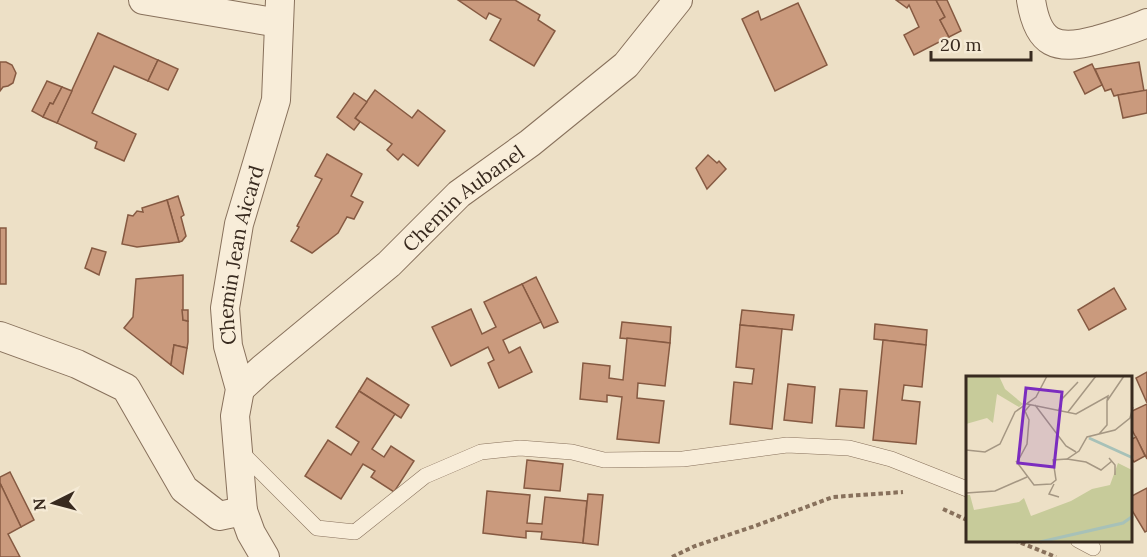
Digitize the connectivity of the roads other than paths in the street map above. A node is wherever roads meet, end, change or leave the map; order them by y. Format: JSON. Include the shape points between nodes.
{"nodes":[{"id":1,"x":143,"y":0,"type":"edge"},
{"id":2,"x":678,"y":0,"type":"edge"},
{"id":3,"x":1031,"y":0,"type":"edge"},
{"id":4,"x":280,"y":12,"type":"edge"},
{"id":5,"x":1147,"y":23,"type":"edge"},
{"id":6,"x":0,"y":336,"type":"edge"},
{"id":7,"x":240,"y":389,"type":"junction"},
{"id":8,"x":239,"y":450,"type":"junction"},
{"id":9,"x":966,"y":489,"type":"edge"},
{"id":10,"x":243,"y":511,"type":"junction"},
{"id":11,"x":1082,"y":542,"type":"edge"},
{"id":12,"x":1094,"y":548,"type":"dead end"},
{"id":13,"x":265,"y":557,"type":"edge"}],
"edges":[{"from":1,"to":4,"type":"street"},
{"from":2,"to":7,"type":"street","name":"Chemin Aubanel","via":[[626,65],[530,144],[459,194],[390,264]]},
{"from":3,"to":5,"type":"street","via":[[1042,33],[1058,45],[1077,45]]},
{"from":4,"to":7,"type":"street","name":"Chemin Jean Aicard","via":[[276,100],[239,224],[225,308],[228,346]]},
{"from":6,"to":10,"type":"street","via":[[77,364],[126,388],[184,489],[219,516]]},
{"from":7,"to":8,"type":"street","name":"Chemin Jean Aicard","via":[[235,416]]},
{"from":8,"to":9,"type":"lane","via":[[317,528],[356,532],[425,476],[481,452],[520,448],[572,452],[604,460],[683,459],[787,445],[849,448],[891,459]]},
{"from":8,"to":10,"type":"street","name":"Chemin Jean Aicard"},
{"from":10,"to":13,"type":"street","name":"Chemin Jean Aicard"},
{"from":11,"to":12,"type":"lane"}]}
